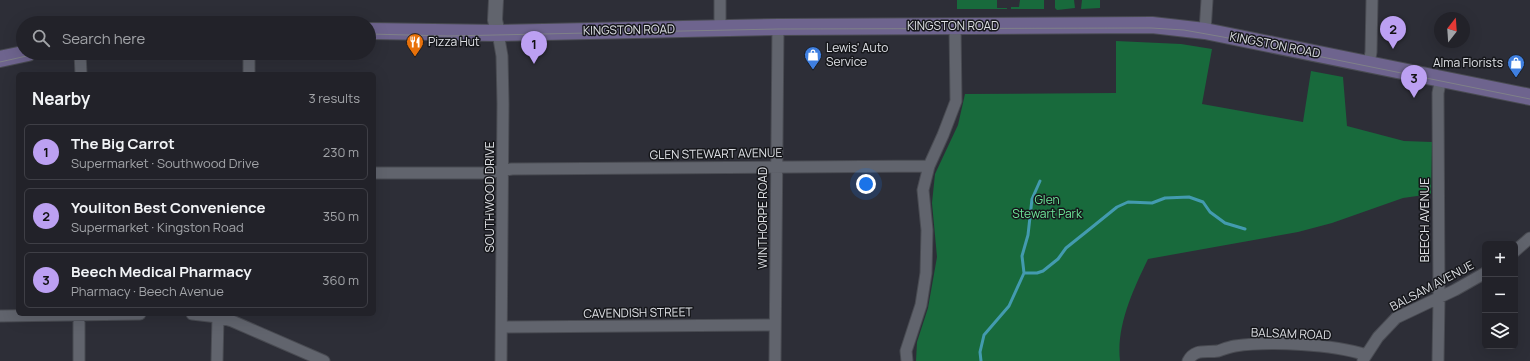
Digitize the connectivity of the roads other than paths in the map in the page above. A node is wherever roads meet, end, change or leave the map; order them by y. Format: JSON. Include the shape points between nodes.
{"nodes":[{"id":1,"x":496,"y":0,"type":"edge"},
{"id":2,"x":720,"y":0,"type":"edge"},
{"id":3,"x":1207,"y":0,"type":"edge"},
{"id":4,"x":1372,"y":0,"type":"edge"},
{"id":5,"x":955,"y":26,"type":"junction"},
{"id":6,"x":778,"y":27,"type":"junction"},
{"id":7,"x":720,"y":28,"type":"junction"},
{"id":8,"x":376,"y":31,"type":"edge"},
{"id":9,"x":1205,"y":31,"type":"junction"},
{"id":10,"x":498,"y":33,"type":"junction"},
{"id":11,"x":16,"y":56,"type":"edge"},
{"id":12,"x":0,"y":59,"type":"edge"},
{"id":13,"x":80,"y":60,"type":"edge"},
{"id":14,"x":249,"y":60,"type":"edge"},
{"id":15,"x":1369,"y":64,"type":"junction"},
{"id":16,"x":81,"y":72,"type":"edge"},
{"id":17,"x":249,"y":72,"type":"edge"},
{"id":18,"x":1441,"y":78,"type":"junction"},
{"id":19,"x":1530,"y":97,"type":"edge"},
{"id":20,"x":776,"y":166,"type":"junction"},
{"id":21,"x":929,"y":166,"type":"junction"},
{"id":22,"x":503,"y":171,"type":"junction"},
{"id":23,"x":376,"y":173,"type":"edge"},
{"id":24,"x":1530,"y":238,"type":"edge"},
{"id":25,"x":1518,"y":248,"type":"edge"},
{"id":26,"x":1482,"y":275,"type":"edge"},
{"id":27,"x":1439,"y":298,"type":"junction"},
{"id":28,"x":0,"y":316,"type":"edge"},
{"id":29,"x":16,"y":316,"type":"edge"},
{"id":30,"x":79,"y":316,"type":"edge"},
{"id":31,"x":209,"y":316,"type":"edge"},
{"id":32,"x":218,"y":317,"type":"junction"},
{"id":33,"x":775,"y":325,"type":"junction"},
{"id":34,"x":502,"y":328,"type":"junction"},
{"id":35,"x":1214,"y":356,"type":"edge"},
{"id":36,"x":1364,"y":358,"type":"edge"},
{"id":37,"x":79,"y":361,"type":"edge"},
{"id":38,"x":217,"y":361,"type":"edge"},
{"id":39,"x":324,"y":361,"type":"edge"},
{"id":40,"x":501,"y":361,"type":"edge"},
{"id":41,"x":776,"y":361,"type":"edge"},
{"id":42,"x":907,"y":361,"type":"edge"},
{"id":43,"x":1188,"y":361,"type":"edge"},
{"id":44,"x":1438,"y":361,"type":"edge"}],
"edges":[{"from":1,"to":10,"type":"street","via":[[495,20]]},
{"from":2,"to":7,"type":"street"},
{"from":3,"to":9,"type":"street"},
{"from":4,"to":15,"type":"street"},
{"from":5,"to":6,"type":"main road","name":"KINGSTON ROAD"},
{"from":5,"to":9,"type":"main road","name":"KINGSTON ROAD","via":[[1137,25]]},
{"from":5,"to":21,"type":"street","via":[[956,101]]},
{"from":6,"to":7,"type":"main road","name":"KINGSTON ROAD"},
{"from":6,"to":20,"type":"street","name":"WINTHORPE ROAD"},
{"from":7,"to":10,"type":"main road","name":"KINGSTON ROAD"},
{"from":8,"to":10,"type":"main road","name":"KINGSTON ROAD"},
{"from":9,"to":15,"type":"main road","name":"KINGSTON ROAD"},
{"from":10,"to":22,"type":"street","name":"SOUTHWOOD DRIVE","via":[[502,56]]},
{"from":11,"to":12,"type":"main road"},
{"from":13,"to":16,"type":"street"},
{"from":14,"to":17,"type":"street"},
{"from":15,"to":18,"type":"main road","name":"KINGSTON ROAD"},
{"from":18,"to":19,"type":"main road","name":"KINGSTON ROAD"},
{"from":18,"to":27,"type":"street","name":"BEECH AVENUE","via":[[1438,93]]},
{"from":20,"to":21,"type":"street","name":"GLEN STEWART AVENUE"},
{"from":20,"to":22,"type":"street","name":"GLEN STEWART AVENUE"},
{"from":20,"to":33,"type":"street","name":"WINTHORPE ROAD"},
{"from":21,"to":42,"type":"street","via":[[924,190],[927,230],[926,273],[921,305],[906,351]]},
{"from":22,"to":23,"type":"street","name":"GLEN STEWART AVENUE"},
{"from":22,"to":34,"type":"street","name":"SOUTHWOOD DRIVE"},
{"from":24,"to":25,"type":"street"},
{"from":26,"to":27,"type":"street","name":"BALSAM AVENUE"},
{"from":27,"to":36,"type":"street","name":"BALSAM AVENUE","via":[[1396,318],[1378,337]]},
{"from":27,"to":44,"type":"street","name":"BEECH AVENUE"},
{"from":28,"to":29,"type":"street"},
{"from":30,"to":37,"type":"street"},
{"from":31,"to":32,"type":"street"},
{"from":32,"to":38,"type":"street"},
{"from":32,"to":39,"type":"street"},
{"from":33,"to":34,"type":"street","name":"CAVENDISH STREET"},
{"from":33,"to":41,"type":"street","name":"WINTHORPE ROAD"},
{"from":34,"to":40,"type":"street","name":"SOUTHWOOD DRIVE"},
{"from":35,"to":36,"type":"street","name":"BALSAM ROAD","via":[[1234,346],[1276,344],[1350,350]]},
{"from":35,"to":43,"type":"street","name":"BALSAM ROAD","via":[[1199,351]]}]}
